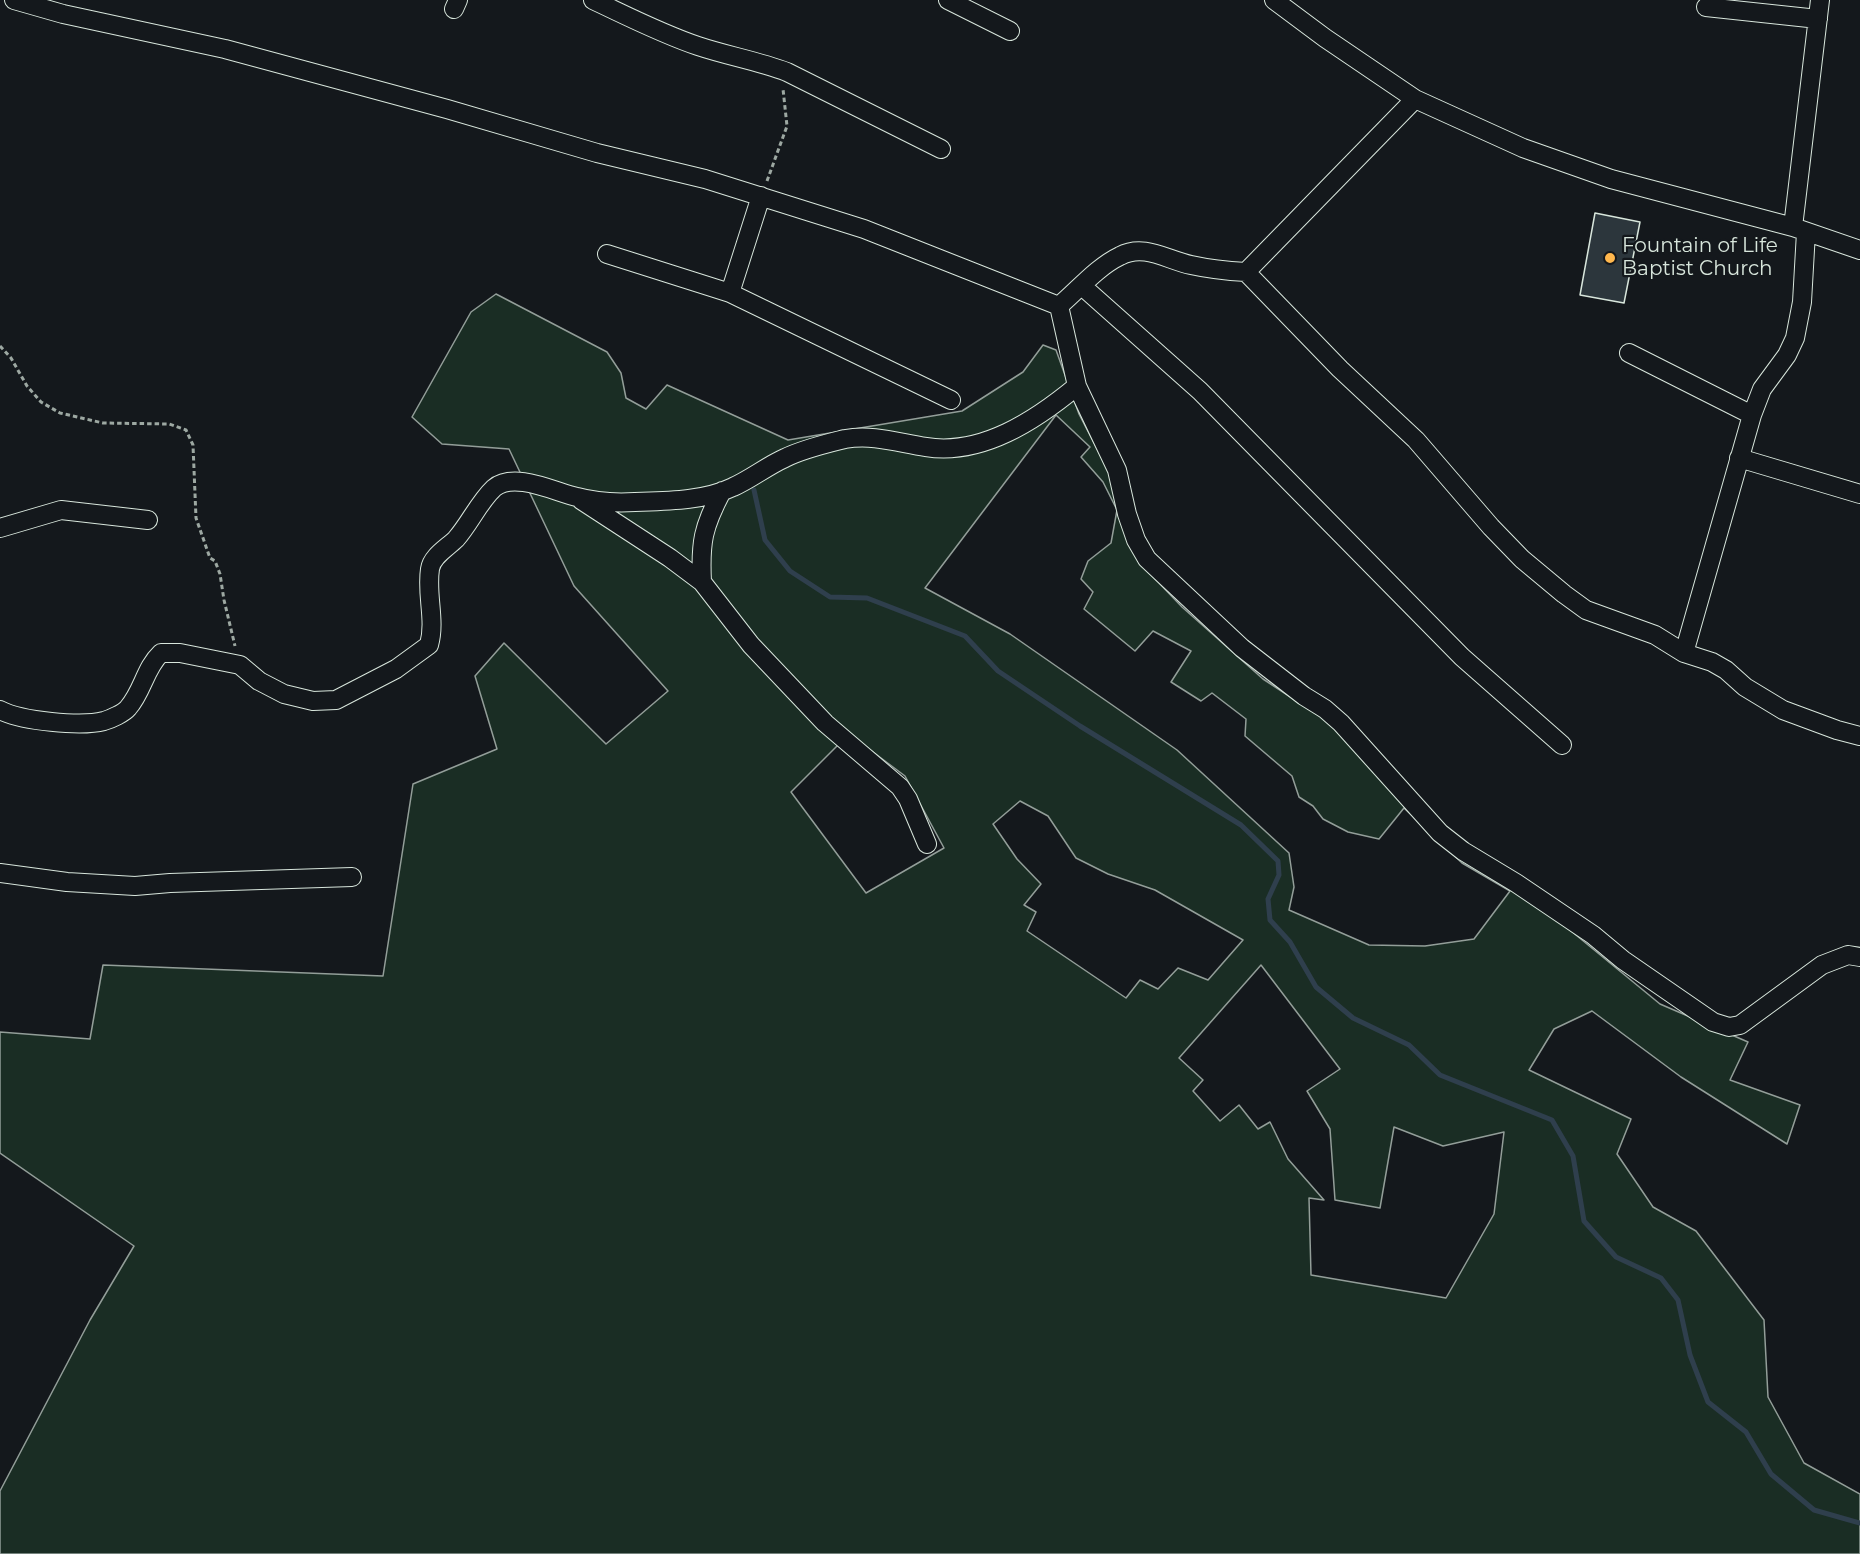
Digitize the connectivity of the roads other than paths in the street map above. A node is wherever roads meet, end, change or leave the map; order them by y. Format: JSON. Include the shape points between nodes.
{"nodes":[{"id":1,"x":14,"y":0,"type":"edge"},
{"id":2,"x":593,"y":0,"type":"edge"},
{"id":3,"x":948,"y":0,"type":"edge"},
{"id":4,"x":1275,"y":0,"type":"edge"},
{"id":5,"x":1820,"y":0,"type":"edge"},
{"id":6,"x":1706,"y":7,"type":"dead end"},
{"id":7,"x":1818,"y":19,"type":"junction"},
{"id":8,"x":1010,"y":31,"type":"dead end"},
{"id":9,"x":1416,"y":99,"type":"junction"},
{"id":10,"x":941,"y":149,"type":"dead end"},
{"id":11,"x":761,"y":196,"type":"junction"},
{"id":12,"x":1800,"y":230,"type":"junction"},
{"id":13,"x":1860,"y":250,"type":"edge"},
{"id":14,"x":607,"y":254,"type":"dead end"},
{"id":15,"x":1246,"y":272,"type":"junction"},
{"id":16,"x":1082,"y":286,"type":"junction"},
{"id":17,"x":730,"y":293,"type":"junction"},
{"id":18,"x":1059,"y":306,"type":"junction"},
{"id":19,"x":1629,"y":353,"type":"dead end"},
{"id":20,"x":1077,"y":386,"type":"junction"},
{"id":21,"x":951,"y":400,"type":"dead end"},
{"id":22,"x":1752,"y":415,"type":"junction"},
{"id":23,"x":1739,"y":458,"type":"junction"},
{"id":24,"x":722,"y":491,"type":"junction"},
{"id":25,"x":1860,"y":494,"type":"edge"},
{"id":26,"x":577,"y":498,"type":"junction"},
{"id":27,"x":148,"y":520,"type":"dead end"},
{"id":28,"x":0,"y":528,"type":"edge"},
{"id":29,"x":702,"y":582,"type":"junction"},
{"id":30,"x":1684,"y":653,"type":"junction"},
{"id":31,"x":0,"y":710,"type":"edge"},
{"id":32,"x":1860,"y":736,"type":"edge"},
{"id":33,"x":1562,"y":745,"type":"dead end"},
{"id":34,"x":927,"y":844,"type":"dead end"},
{"id":35,"x":0,"y":873,"type":"edge"},
{"id":36,"x":352,"y":877,"type":"dead end"},
{"id":37,"x":1860,"y":957,"type":"edge"}],
"edges":[{"from":1,"to":11,"type":"street","via":[[225,49]]},
{"from":2,"to":10,"type":"street","via":[[682,40],[787,72]]},
{"from":3,"to":8,"type":"street"},
{"from":4,"to":9,"type":"street"},
{"from":5,"to":7,"type":"street"},
{"from":6,"to":7,"type":"street"},
{"from":7,"to":12,"type":"street"},
{"from":9,"to":12,"type":"street","via":[[1563,163]]},
{"from":9,"to":15,"type":"street"},
{"from":11,"to":17,"type":"street"},
{"from":11,"to":18,"type":"street","via":[[864,229]]},
{"from":12,"to":13,"type":"street"},
{"from":12,"to":22,"type":"street","via":[[1802,302],[1797,332],[1762,389]]},
{"from":14,"to":17,"type":"street"},
{"from":15,"to":16,"type":"street","via":[[1215,270],[1156,253],[1129,253],[1119,256]]},
{"from":15,"to":30,"type":"street","via":[[1416,440],[1491,528],[1543,578],[1586,610],[1655,635]]},
{"from":16,"to":18,"type":"street"},
{"from":16,"to":33,"type":"street","via":[[1200,391],[1462,657]]},
{"from":17,"to":21,"type":"street"},
{"from":18,"to":20,"type":"street"},
{"from":19,"to":22,"type":"street"},
{"from":20,"to":24,"type":"street","via":[[1024,425],[978,443],[928,448],[874,438],[848,439],[785,458]]},
{"from":20,"to":37,"type":"street","via":[[1118,470],[1133,531],[1147,559],[1242,648],[1341,723],[1440,833],[1463,851],[1593,935],[1713,1022],[1729,1027],[1748,1020],[1822,966],[1848,955]]},
{"from":22,"to":23,"type":"street"},
{"from":23,"to":25,"type":"street"},
{"from":23,"to":30,"type":"street"},
{"from":24,"to":26,"type":"street","via":[[632,502]]},
{"from":24,"to":29,"type":"street","via":[[703,535]]},
{"from":26,"to":29,"type":"street"},
{"from":26,"to":31,"type":"street","via":[[527,484],[511,482],[496,487],[430,566],[433,631],[429,645],[396,669],[336,700],[313,701],[284,694],[240,665],[161,653],[127,709],[105,721],[34,720]]},
{"from":27,"to":28,"type":"street","via":[[61,510]]},
{"from":29,"to":34,"type":"street","via":[[751,645],[825,723],[900,787]]},
{"from":30,"to":32,"type":"street","via":[[1726,670],[1745,687],[1783,710]]},
{"from":35,"to":36,"type":"street","via":[[135,886]]}]}
